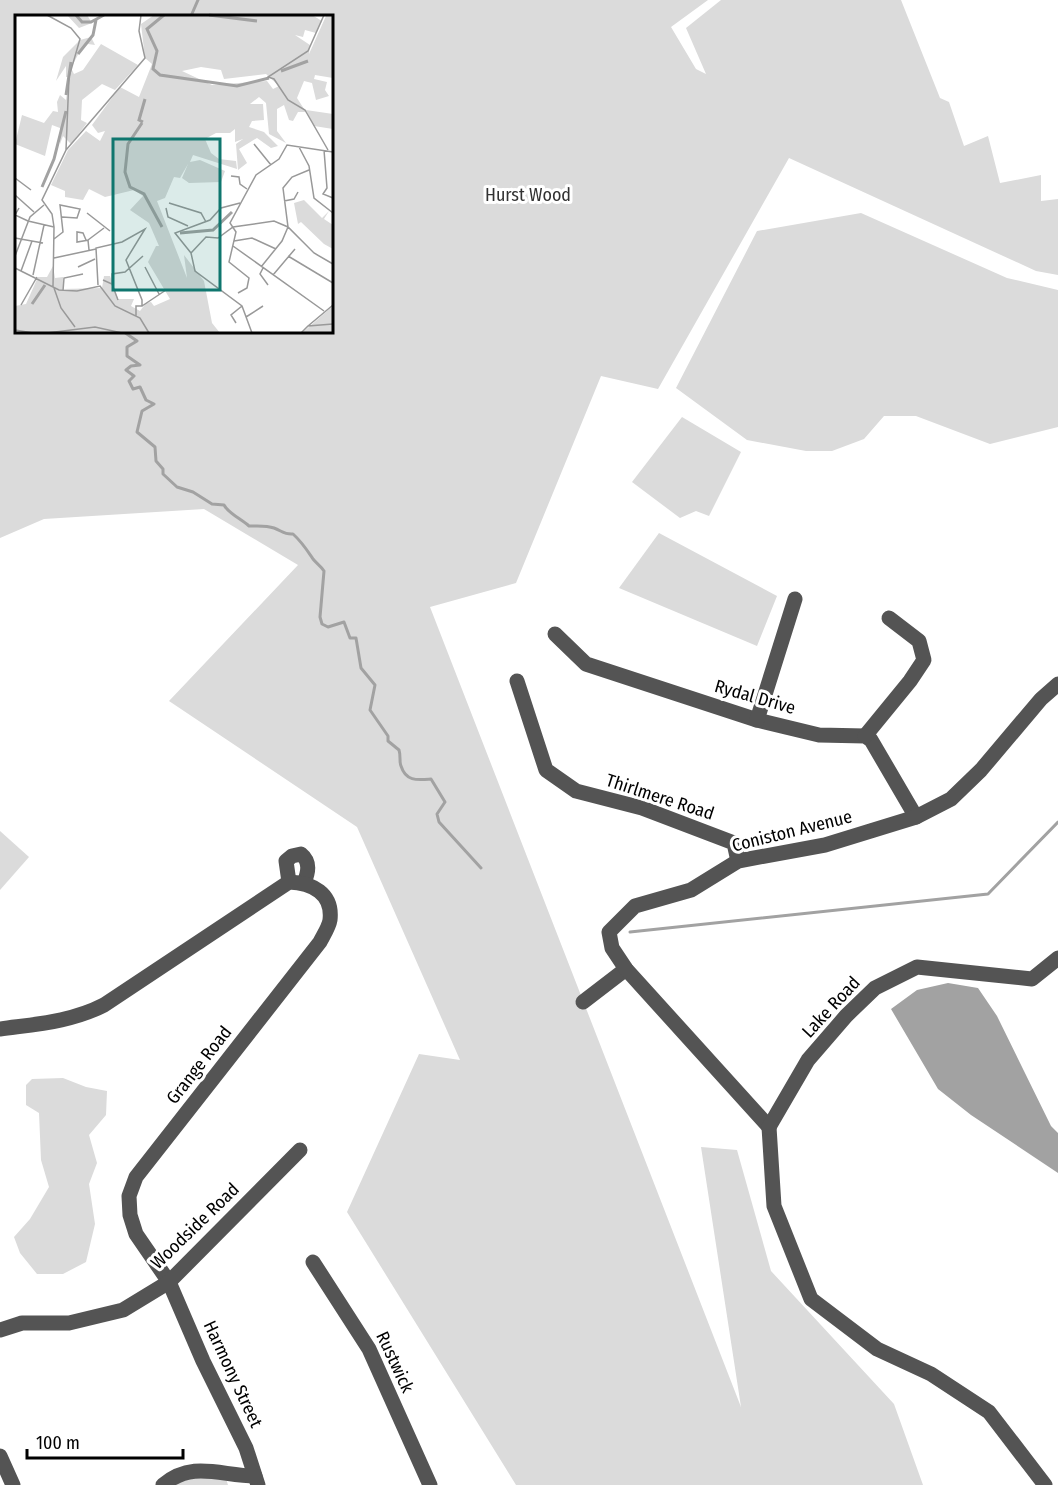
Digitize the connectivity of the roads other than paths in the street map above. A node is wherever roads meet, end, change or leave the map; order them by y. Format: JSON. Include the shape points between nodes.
{"nodes":[{"id":1,"x":795,"y":599,"type":"dead end"},
{"id":2,"x":889,"y":618,"type":"dead end"},
{"id":3,"x":555,"y":634,"type":"dead end"},
{"id":4,"x":518,"y":681,"type":"dead end"},
{"id":5,"x":1058,"y":684,"type":"edge"},
{"id":6,"x":757,"y":720,"type":"junction"},
{"id":7,"x":865,"y":736,"type":"junction"},
{"id":8,"x":916,"y":817,"type":"junction"},
{"id":9,"x":738,"y":861,"type":"junction"},
{"id":10,"x":1058,"y":958,"type":"edge"},
{"id":11,"x":626,"y":969,"type":"junction"},
{"id":12,"x":583,"y":1002,"type":"dead end"},
{"id":13,"x":0,"y":1029,"type":"edge"},
{"id":14,"x":769,"y":1126,"type":"junction"},
{"id":15,"x":300,"y":1150,"type":"dead end"},
{"id":16,"x":313,"y":1262,"type":"dead end"},
{"id":17,"x":171,"y":1287,"type":"junction"},
{"id":18,"x":0,"y":1330,"type":"edge"},
{"id":19,"x":0,"y":1456,"type":"edge"},
{"id":20,"x":257,"y":1480,"type":"edge"},
{"id":21,"x":13,"y":1485,"type":"edge"},
{"id":22,"x":163,"y":1485,"type":"edge"},
{"id":23,"x":430,"y":1485,"type":"edge"},
{"id":24,"x":1045,"y":1485,"type":"edge"}],
"edges":[{"from":1,"to":6,"type":"street"},
{"from":2,"to":7,"type":"street","via":[[919,641],[924,660]]},
{"from":3,"to":6,"type":"street","name":"Rydal Drive","via":[[586,664]]},
{"from":4,"to":9,"type":"street","name":"Thirlmere Road","via":[[546,770],[576,791],[642,808],[734,843]]},
{"from":5,"to":8,"type":"street","name":"Coniston Avenue","via":[[951,799]]},
{"from":6,"to":7,"type":"street","name":"Rydal Drive","via":[[819,735]]},
{"from":7,"to":8,"type":"street"},
{"from":8,"to":9,"type":"street","name":"Coniston Avenue","via":[[825,845]]},
{"from":9,"to":11,"type":"street","name":"Coniston Avenue","via":[[691,890],[635,906],[609,932],[612,948]]},
{"from":10,"to":14,"type":"street","name":"Lake Road","via":[[1032,979],[917,967],[875,988],[808,1060]]},
{"from":11,"to":12,"type":"street"},
{"from":11,"to":14,"type":"street","name":"Coniston Avenue"},
{"from":13,"to":17,"type":"street","name":"Grange Road","via":[[85,1014],[297,883],[318,889],[330,908],[330,922],[320,942],[136,1177],[129,1196],[136,1234]]},
{"from":14,"to":24,"type":"street","via":[[774,1206],[812,1299],[877,1349],[931,1374],[989,1412]]},
{"from":15,"to":17,"type":"street","name":"Woodside Road"},
{"from":16,"to":23,"type":"street","name":"Rustwick","via":[[369,1349]]},
{"from":17,"to":18,"type":"street","name":"Woodside Road","via":[[123,1310],[69,1323],[22,1323]]},
{"from":17,"to":20,"type":"street","name":"Harmony Street"},
{"from":19,"to":21,"type":"street"},
{"from":20,"to":22,"type":"street","via":[[193,1470],[176,1475]]}]}
